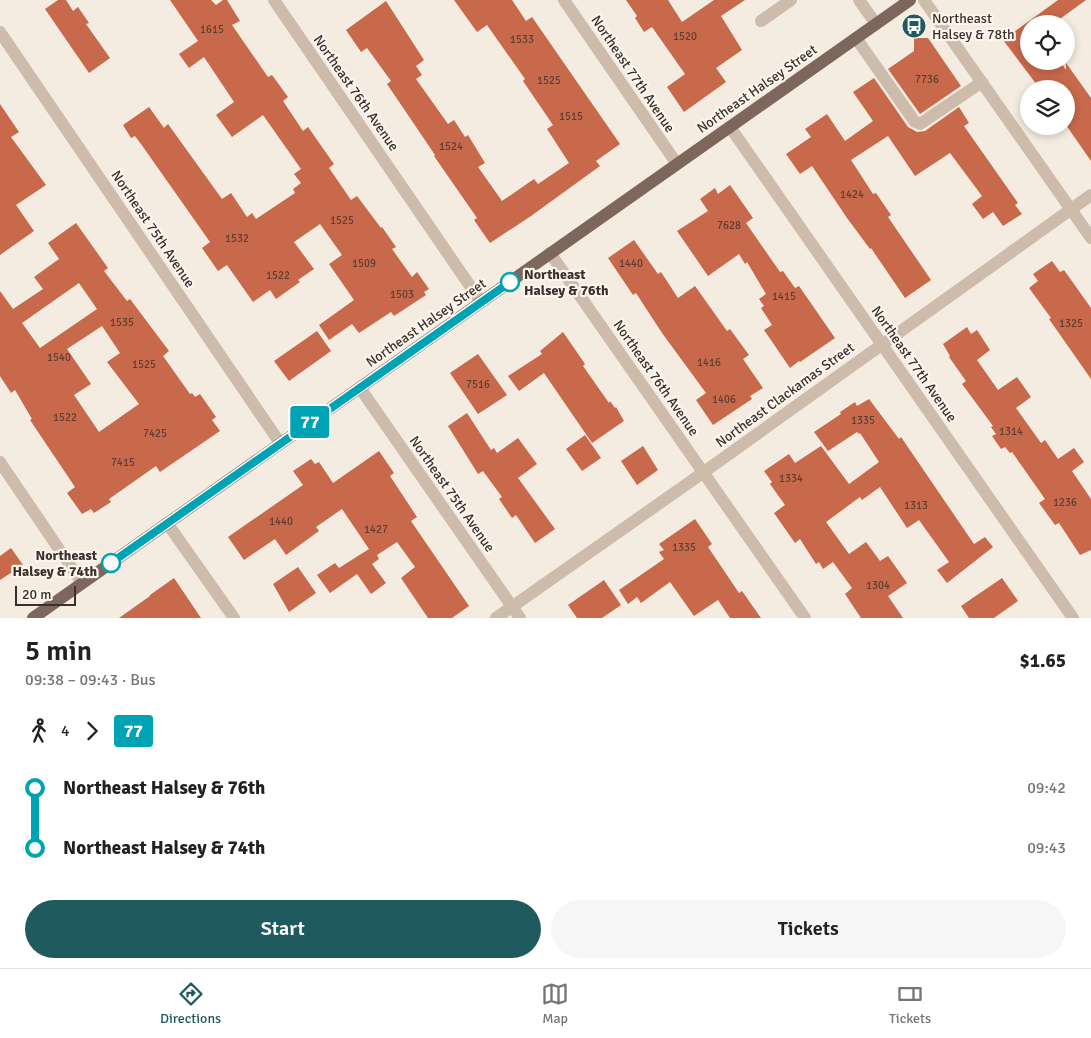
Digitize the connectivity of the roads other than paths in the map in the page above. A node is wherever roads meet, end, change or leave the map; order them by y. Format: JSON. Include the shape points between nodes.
{"nodes":[{"id":1,"x":274,"y":0,"type":"edge"},
{"id":2,"x":564,"y":0,"type":"edge"},
{"id":3,"x":791,"y":0,"type":"edge"},
{"id":4,"x":859,"y":0,"type":"edge"},
{"id":5,"x":910,"y":0,"type":"edge"},
{"id":6,"x":924,"y":0,"type":"edge"},
{"id":7,"x":761,"y":21,"type":"dead end"},
{"id":8,"x":876,"y":24,"type":"junction"},
{"id":9,"x":0,"y":32,"type":"edge"},
{"id":10,"x":856,"y":38,"type":"junction"},
{"id":11,"x":982,"y":82,"type":"junction"},
{"id":12,"x":730,"y":127,"type":"junction"},
{"id":13,"x":677,"y":164,"type":"junction"},
{"id":14,"x":1091,"y":195,"type":"edge"},
{"id":15,"x":1071,"y":210,"type":"junction"},
{"id":16,"x":1091,"y":238,"type":"edge"},
{"id":17,"x":550,"y":253,"type":"junction"},
{"id":18,"x":481,"y":302,"type":"junction"},
{"id":19,"x":881,"y":344,"type":"junction"},
{"id":20,"x":360,"y":388,"type":"junction"},
{"id":21,"x":280,"y":443,"type":"junction"},
{"id":22,"x":0,"y":462,"type":"edge"},
{"id":23,"x":704,"y":472,"type":"junction"},
{"id":24,"x":168,"y":523,"type":"junction"},
{"id":25,"x":82,"y":583,"type":"junction"},
{"id":26,"x":512,"y":607,"type":"junction"},
{"id":27,"x":33,"y":618,"type":"edge"},
{"id":28,"x":234,"y":618,"type":"edge"},
{"id":29,"x":496,"y":618,"type":"edge"},
{"id":30,"x":520,"y":618,"type":"edge"},
{"id":31,"x":805,"y":618,"type":"edge"},
{"id":32,"x":1073,"y":618,"type":"edge"}],
"edges":[{"from":1,"to":18,"type":"street","name":"Northeast 76th Avenue"},
{"from":2,"to":13,"type":"street","name":"Northeast 77th Avenue"},
{"from":3,"to":7,"type":"street"},
{"from":4,"to":8,"type":"street"},
{"from":5,"to":8,"type":"main road","name":"Northeast Halsey Street"},
{"from":6,"to":11,"type":"street"},
{"from":8,"to":10,"type":"main road","name":"Northeast Halsey Street"},
{"from":9,"to":21,"type":"street","name":"Northeast 75th Avenue"},
{"from":10,"to":11,"type":"street","via":[[915,122],[920,124]]},
{"from":10,"to":12,"type":"main road","name":"Northeast Halsey Street"},
{"from":11,"to":15,"type":"street"},
{"from":12,"to":13,"type":"main road","name":"Northeast Halsey Street"},
{"from":12,"to":19,"type":"street","name":"Northeast 77th Avenue"},
{"from":13,"to":17,"type":"main road","name":"Northeast Halsey Street"},
{"from":14,"to":15,"type":"street","name":"Northeast Clackamas Street"},
{"from":15,"to":16,"type":"street"},
{"from":15,"to":19,"type":"street","name":"Northeast Clackamas Street"},
{"from":17,"to":18,"type":"main road","name":"Northeast Halsey Street"},
{"from":17,"to":23,"type":"street","name":"Northeast 76th Avenue"},
{"from":18,"to":20,"type":"main road","name":"Northeast Halsey Street"},
{"from":19,"to":23,"type":"street","name":"Northeast Clackamas Street"},
{"from":19,"to":32,"type":"street","name":"Northeast 77th Avenue"},
{"from":20,"to":21,"type":"main road","name":"Northeast Halsey Street"},
{"from":20,"to":26,"type":"street","name":"Northeast 75th Avenue"},
{"from":21,"to":24,"type":"main road","name":"Northeast Halsey Street"},
{"from":22,"to":25,"type":"street"},
{"from":23,"to":26,"type":"street","name":"Northeast Clackamas Street"},
{"from":23,"to":31,"type":"street","name":"Northeast 76th Avenue"},
{"from":24,"to":25,"type":"main road","name":"Northeast Halsey Street"},
{"from":24,"to":28,"type":"street"},
{"from":25,"to":27,"type":"main road","name":"Northeast Halsey Street"},
{"from":26,"to":29,"type":"street","name":"Northeast Clackamas Street"},
{"from":26,"to":30,"type":"street","name":"Northeast 75th Avenue"}]}
